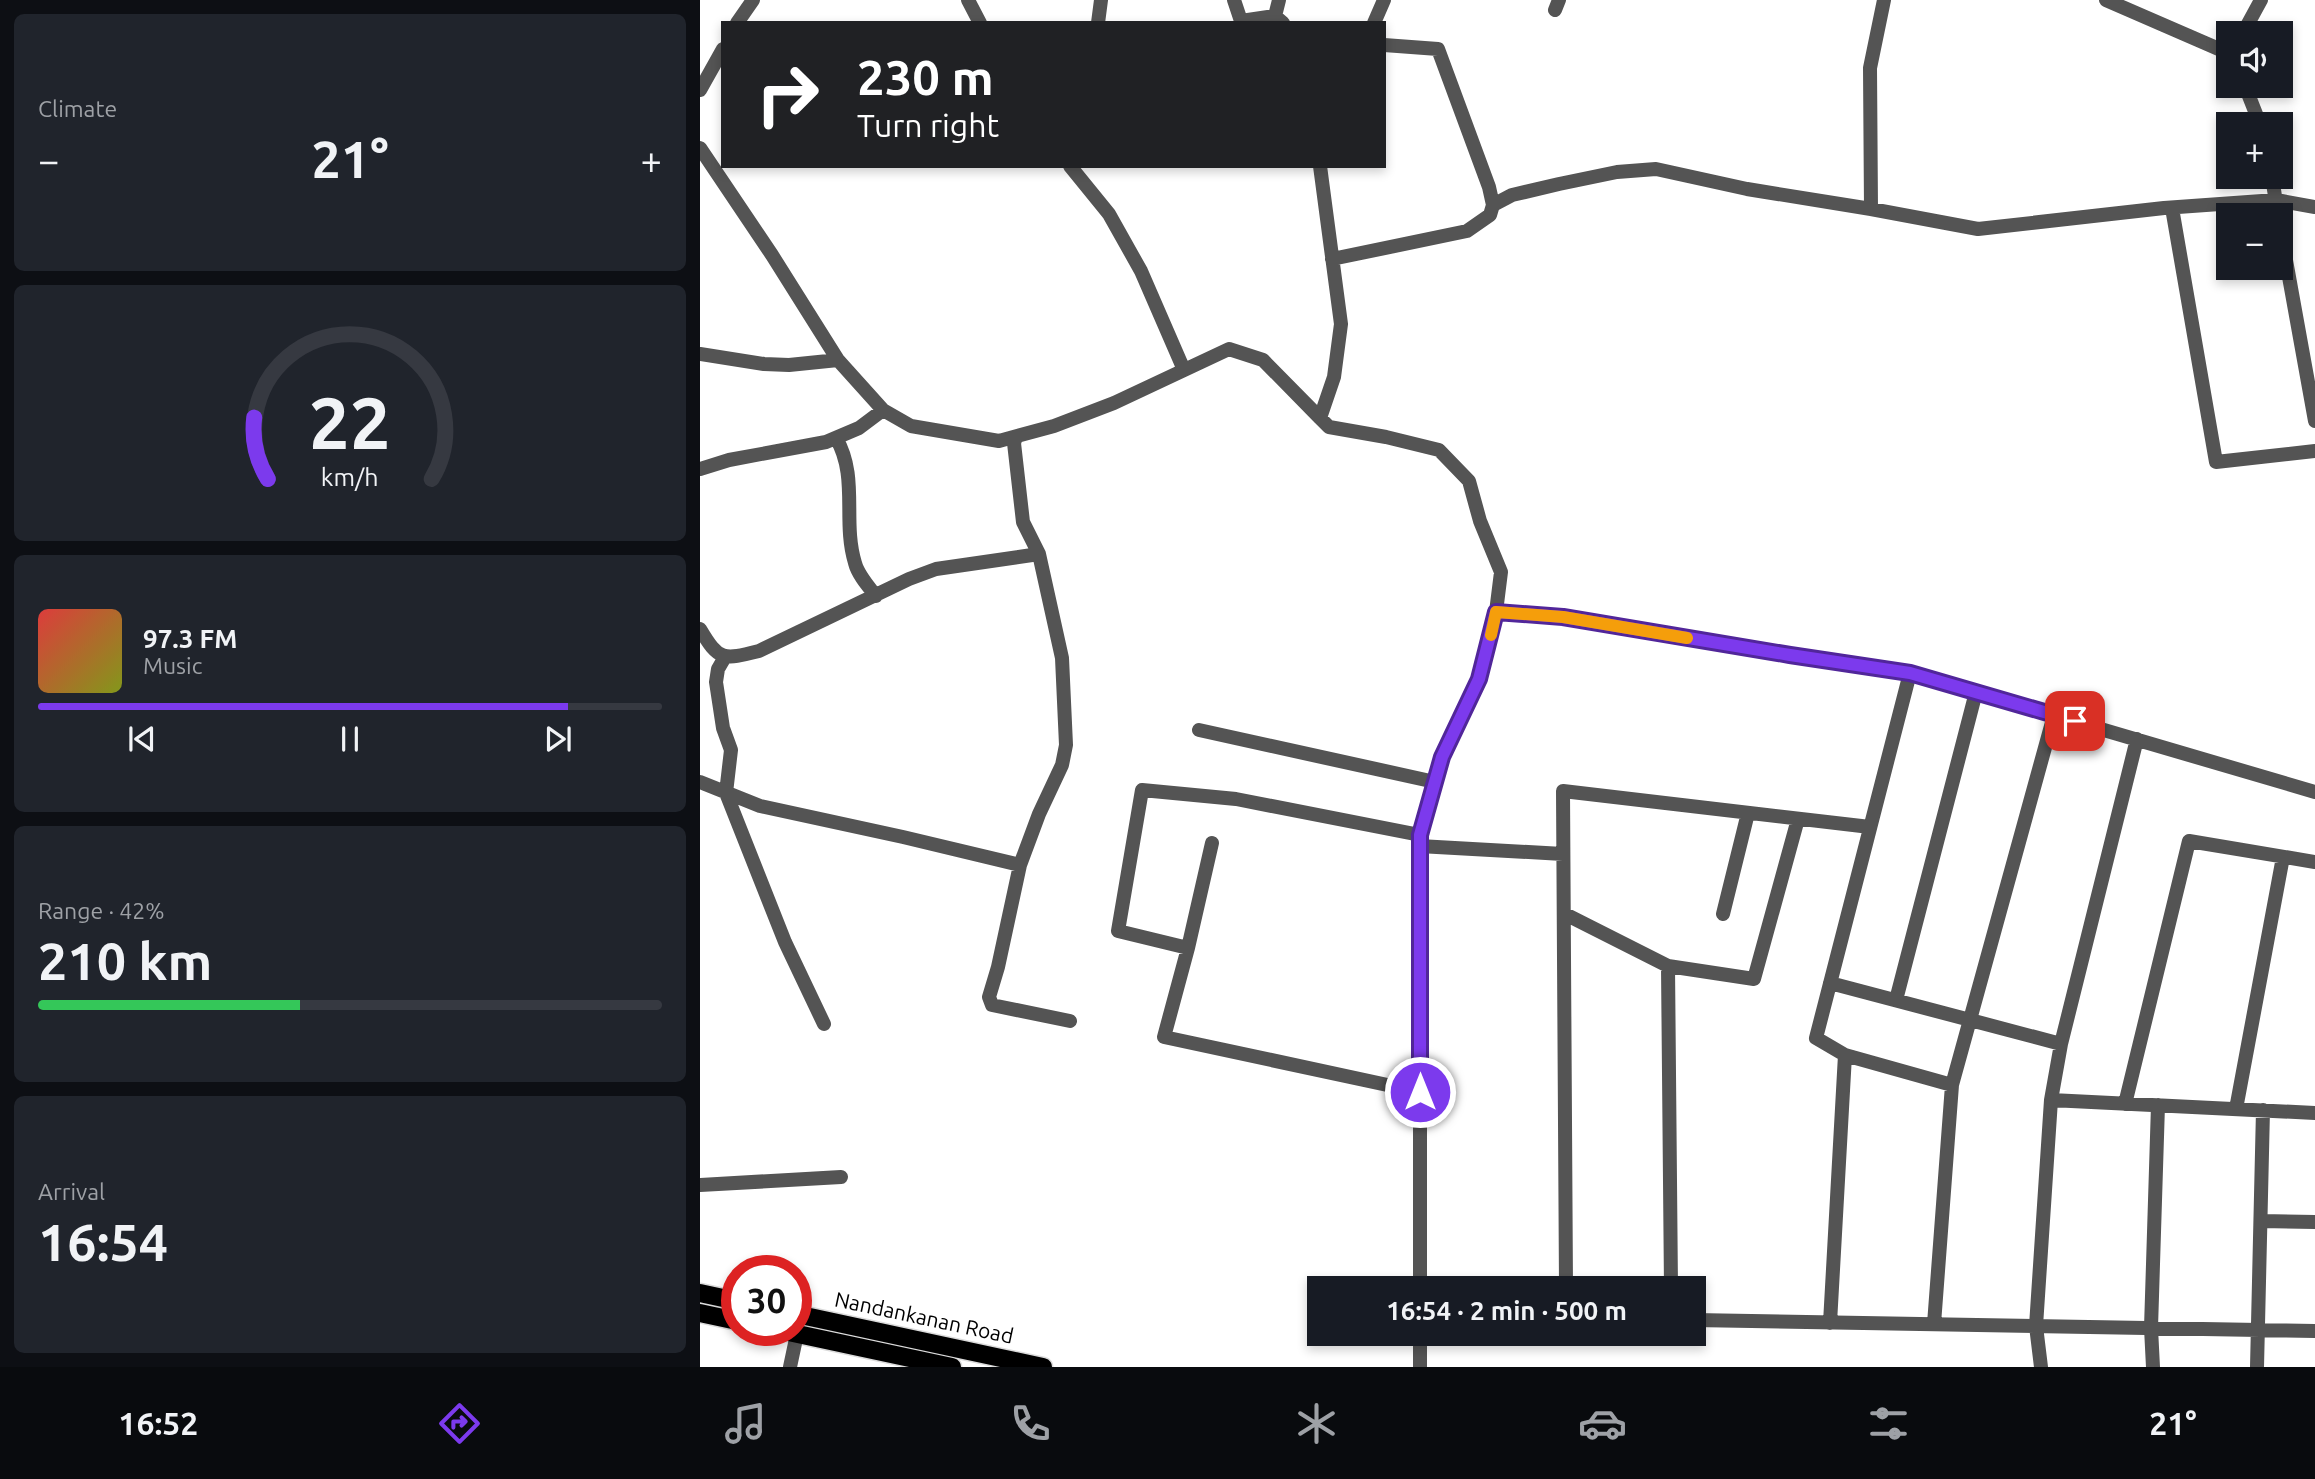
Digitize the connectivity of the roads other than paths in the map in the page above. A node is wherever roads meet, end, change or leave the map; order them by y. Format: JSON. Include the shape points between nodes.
{"nodes":[{"id":1,"x":753,"y":0,"type":"edge"},
{"id":2,"x":968,"y":0,"type":"edge"},
{"id":3,"x":1101,"y":0,"type":"edge"},
{"id":4,"x":1234,"y":0,"type":"edge"},
{"id":5,"x":1279,"y":0,"type":"edge"},
{"id":6,"x":1384,"y":0,"type":"edge"},
{"id":7,"x":1884,"y":0,"type":"edge"},
{"id":8,"x":2106,"y":0,"type":"edge"},
{"id":9,"x":2246,"y":0,"type":"edge"},
{"id":10,"x":2261,"y":0,"type":"edge"},
{"id":11,"x":2252,"y":16,"type":"junction"},
{"id":12,"x":1279,"y":19,"type":"edge"},
{"id":13,"x":738,"y":21,"type":"edge"},
{"id":14,"x":978,"y":21,"type":"edge"},
{"id":15,"x":1098,"y":21,"type":"edge"},
{"id":16,"x":1241,"y":21,"type":"edge"},
{"id":17,"x":1254,"y":21,"type":"edge"},
{"id":18,"x":1375,"y":21,"type":"edge"},
{"id":19,"x":2249,"y":21,"type":"edge"},
{"id":20,"x":1386,"y":45,"type":"edge"},
{"id":21,"x":2216,"y":48,"type":"edge"},
{"id":22,"x":721,"y":55,"type":"edge"},
{"id":23,"x":702,"y":80,"type":"edge"},
{"id":24,"x":700,"y":148,"type":"edge"},
{"id":25,"x":1072,"y":168,"type":"edge"},
{"id":26,"x":1320,"y":168,"type":"edge"},
{"id":27,"x":2274,"y":189,"type":"edge"},
{"id":28,"x":2276,"y":200,"type":"junction"},
{"id":29,"x":2276,"y":203,"type":"edge"},
{"id":30,"x":1493,"y":205,"type":"junction"},
{"id":31,"x":2315,"y":207,"type":"edge"},
{"id":32,"x":2172,"y":208,"type":"junction"},
{"id":33,"x":1871,"y":209,"type":"junction"},
{"id":34,"x":1332,"y":259,"type":"junction"},
{"id":35,"x":2292,"y":280,"type":"edge"},
{"id":36,"x":700,"y":354,"type":"edge"},
{"id":37,"x":838,"y":360,"type":"junction"},
{"id":38,"x":2310,"y":363,"type":"edge"},
{"id":39,"x":1184,"y":370,"type":"junction"},
{"id":40,"x":883,"y":410,"type":"junction"},
{"id":41,"x":1320,"y":418,"type":"junction"},
{"id":42,"x":2315,"y":421,"type":"edge"},
{"id":43,"x":1016,"y":437,"type":"junction"},
{"id":44,"x":836,"y":438,"type":"junction"},
{"id":45,"x":2315,"y":451,"type":"edge"},
{"id":46,"x":700,"y":469,"type":"edge"},
{"id":47,"x":1039,"y":554,"type":"junction"},
{"id":48,"x":877,"y":596,"type":"junction"},
{"id":49,"x":1496,"y":612,"type":"junction"},
{"id":50,"x":700,"y":629,"type":"edge"},
{"id":51,"x":725,"y":657,"type":"junction"},
{"id":52,"x":1910,"y":673,"type":"junction"},
{"id":53,"x":1976,"y":692,"type":"junction"},
{"id":54,"x":2054,"y":715,"type":"junction"},
{"id":55,"x":1199,"y":730,"type":"dead end"},
{"id":56,"x":2137,"y":739,"type":"junction"},
{"id":57,"x":700,"y":782,"type":"edge"},
{"id":58,"x":1435,"y":782,"type":"junction"},
{"id":59,"x":2315,"y":792,"type":"edge"},
{"id":60,"x":726,"y":793,"type":"junction"},
{"id":61,"x":1748,"y":813,"type":"junction"},
{"id":62,"x":1798,"y":819,"type":"junction"},
{"id":63,"x":1870,"y":827,"type":"junction"},
{"id":64,"x":1419,"y":841,"type":"junction"},
{"id":65,"x":1212,"y":843,"type":"dead end"},
{"id":66,"x":1563,"y":854,"type":"junction"},
{"id":67,"x":2283,"y":857,"type":"junction"},
{"id":68,"x":2315,"y":862,"type":"edge"},
{"id":69,"x":1020,"y":865,"type":"junction"},
{"id":70,"x":1565,"y":914,"type":"junction"},
{"id":71,"x":1723,"y":914,"type":"dead end"},
{"id":72,"x":1188,"y":948,"type":"junction"},
{"id":73,"x":1668,"y":966,"type":"junction"},
{"id":74,"x":1830,"y":983,"type":"junction"},
{"id":75,"x":1896,"y":1000,"type":"junction"},
{"id":76,"x":1971,"y":1020,"type":"junction"},
{"id":77,"x":1070,"y":1021,"type":"dead end"},
{"id":78,"x":824,"y":1024,"type":"dead end"},
{"id":79,"x":2061,"y":1044,"type":"junction"},
{"id":80,"x":1845,"y":1055,"type":"junction"},
{"id":81,"x":1952,"y":1085,"type":"junction"},
{"id":82,"x":1420,"y":1092,"type":"junction"},
{"id":83,"x":2051,"y":1100,"type":"junction"},
{"id":84,"x":2125,"y":1104,"type":"junction"},
{"id":85,"x":2158,"y":1105,"type":"junction"},
{"id":86,"x":2236,"y":1109,"type":"junction"},
{"id":87,"x":2263,"y":1110,"type":"junction"},
{"id":88,"x":2315,"y":1113,"type":"edge"},
{"id":89,"x":841,"y":1177,"type":"dead end"},
{"id":90,"x":700,"y":1185,"type":"edge"},
{"id":91,"x":2261,"y":1221,"type":"junction"},
{"id":92,"x":2315,"y":1222,"type":"edge"},
{"id":93,"x":1420,"y":1276,"type":"edge"},
{"id":94,"x":1566,"y":1276,"type":"edge"},
{"id":95,"x":1671,"y":1276,"type":"edge"},
{"id":96,"x":700,"y":1293,"type":"edge"},
{"id":97,"x":721,"y":1298,"type":"edge"},
{"id":98,"x":700,"y":1313,"type":"edge"},
{"id":99,"x":812,"y":1317,"type":"edge"},
{"id":100,"x":721,"y":1318,"type":"edge"},
{"id":101,"x":1706,"y":1320,"type":"edge"},
{"id":102,"x":1830,"y":1323,"type":"junction"},
{"id":103,"x":1934,"y":1324,"type":"junction"},
{"id":104,"x":2036,"y":1326,"type":"junction"},
{"id":105,"x":2151,"y":1328,"type":"junction"},
{"id":106,"x":2259,"y":1330,"type":"junction"},
{"id":107,"x":2315,"y":1331,"type":"edge"},
{"id":108,"x":812,"y":1339,"type":"edge"},
{"id":109,"x":789,"y":1346,"type":"edge"},
{"id":110,"x":1420,"y":1346,"type":"edge"},
{"id":111,"x":893,"y":1361,"type":"edge"},
{"id":112,"x":790,"y":1367,"type":"edge"},
{"id":113,"x":952,"y":1367,"type":"edge"},
{"id":114,"x":1043,"y":1367,"type":"edge"},
{"id":115,"x":1420,"y":1367,"type":"edge"},
{"id":116,"x":2041,"y":1367,"type":"edge"},
{"id":117,"x":2153,"y":1367,"type":"edge"},
{"id":118,"x":2257,"y":1367,"type":"edge"}],
"edges":[{"from":1,"to":13,"type":"street"},
{"from":2,"to":14,"type":"street"},
{"from":3,"to":15,"type":"street"},
{"from":4,"to":16,"type":"street"},
{"from":5,"to":12,"type":"street"},
{"from":6,"to":18,"type":"street"},
{"from":7,"to":33,"type":"street","via":[[1870,68]]},
{"from":8,"to":21,"type":"street"},
{"from":9,"to":11,"type":"street"},
{"from":10,"to":11,"type":"street"},
{"from":11,"to":19,"type":"street"},
{"from":12,"to":17,"type":"street"},
{"from":20,"to":30,"type":"street","via":[[1438,49]]},
{"from":22,"to":23,"type":"street"},
{"from":24,"to":37,"type":"street"},
{"from":25,"to":39,"type":"street","via":[[1109,214],[1141,271]]},
{"from":26,"to":34,"type":"street"},
{"from":27,"to":28,"type":"street"},
{"from":28,"to":29,"type":"street"},
{"from":28,"to":31,"type":"street"},
{"from":28,"to":32,"type":"street"},
{"from":30,"to":33,"type":"street","via":[[1512,194],[1617,172],[1656,169]]},
{"from":30,"to":34,"type":"street","via":[[1490,215],[1467,232]]},
{"from":32,"to":33,"type":"street","via":[[1978,229]]},
{"from":32,"to":45,"type":"street","via":[[2216,462]]},
{"from":34,"to":41,"type":"street","via":[[1341,324],[1334,377]]},
{"from":35,"to":38,"type":"street"},
{"from":36,"to":37,"type":"street","via":[[764,364]]},
{"from":37,"to":40,"type":"street"},
{"from":38,"to":42,"type":"street"},
{"from":39,"to":41,"type":"street","via":[[1229,349],[1263,360]]},
{"from":39,"to":43,"type":"street","via":[[1114,403]]},
{"from":40,"to":43,"type":"street","via":[[911,426],[999,441]]},
{"from":40,"to":44,"type":"street"},
{"from":41,"to":49,"type":"street","via":[[1329,427],[1439,450],[1469,481],[1501,572]]},
{"from":43,"to":47,"type":"street","via":[[1023,522]]},
{"from":44,"to":46,"type":"street"},
{"from":44,"to":48,"type":"street","via":[[848,464],[855,565]]},
{"from":47,"to":48,"type":"street","via":[[936,569]]},
{"from":47,"to":69,"type":"street","via":[[1062,658],[1066,745]]},
{"from":48,"to":51,"type":"street","via":[[758,651]]},
{"from":49,"to":52,"type":"street","via":[[1563,617]]},
{"from":49,"to":58,"type":"street","via":[[1479,679]]},
{"from":50,"to":51,"type":"street","via":[[713,651]]},
{"from":51,"to":60,"type":"street","via":[[716,682],[731,750]]},
{"from":52,"to":53,"type":"street"},
{"from":52,"to":63,"type":"street"},
{"from":53,"to":54,"type":"street"},
{"from":53,"to":75,"type":"street"},
{"from":54,"to":56,"type":"street"},
{"from":54,"to":76,"type":"street"},
{"from":55,"to":58,"type":"street"},
{"from":56,"to":59,"type":"street"},
{"from":56,"to":79,"type":"street"},
{"from":57,"to":60,"type":"street"},
{"from":58,"to":64,"type":"street"},
{"from":60,"to":69,"type":"street","via":[[760,806]]},
{"from":60,"to":78,"type":"street","via":[[785,942]]},
{"from":61,"to":62,"type":"street"},
{"from":61,"to":66,"type":"street","via":[[1563,791]]},
{"from":61,"to":71,"type":"street"},
{"from":62,"to":63,"type":"street"},
{"from":62,"to":73,"type":"street","via":[[1754,979]]},
{"from":63,"to":74,"type":"street"},
{"from":64,"to":66,"type":"street"},
{"from":64,"to":72,"type":"street","via":[[1236,799],[1142,790],[1118,931]]},
{"from":64,"to":82,"type":"street"},
{"from":65,"to":72,"type":"street"},
{"from":66,"to":70,"type":"street"},
{"from":67,"to":68,"type":"street"},
{"from":67,"to":84,"type":"street","via":[[2189,841]]},
{"from":67,"to":86,"type":"street"},
{"from":69,"to":77,"type":"street","via":[[989,997],[992,1005]]},
{"from":70,"to":73,"type":"street"},
{"from":70,"to":94,"type":"street"},
{"from":72,"to":82,"type":"street","via":[[1164,1037]]},
{"from":73,"to":95,"type":"street"},
{"from":74,"to":75,"type":"street"},
{"from":74,"to":80,"type":"street","via":[[1816,1038]]},
{"from":75,"to":76,"type":"street"},
{"from":76,"to":79,"type":"street"},
{"from":76,"to":81,"type":"street"},
{"from":79,"to":83,"type":"street"},
{"from":80,"to":81,"type":"street"},
{"from":80,"to":102,"type":"street"},
{"from":81,"to":103,"type":"street"},
{"from":82,"to":93,"type":"street"},
{"from":83,"to":84,"type":"street"},
{"from":83,"to":104,"type":"street"},
{"from":84,"to":85,"type":"street"},
{"from":85,"to":86,"type":"street"},
{"from":85,"to":105,"type":"street"},
{"from":86,"to":87,"type":"street"},
{"from":87,"to":88,"type":"street"},
{"from":87,"to":91,"type":"street"},
{"from":89,"to":90,"type":"street"},
{"from":91,"to":92,"type":"street"},
{"from":91,"to":106,"type":"street"},
{"from":96,"to":97,"type":"main road"},
{"from":98,"to":100,"type":"main road"},
{"from":99,"to":114,"type":"main road","name":"Nandankanan Road"},
{"from":101,"to":102,"type":"street"},
{"from":102,"to":103,"type":"street"},
{"from":103,"to":104,"type":"street"},
{"from":104,"to":105,"type":"street"},
{"from":104,"to":116,"type":"street"},
{"from":105,"to":106,"type":"street"},
{"from":105,"to":117,"type":"street"},
{"from":106,"to":107,"type":"street"},
{"from":106,"to":118,"type":"street"},
{"from":108,"to":111,"type":"main road"},
{"from":109,"to":112,"type":"street"},
{"from":110,"to":115,"type":"street"},
{"from":111,"to":113,"type":"main road"}]}
